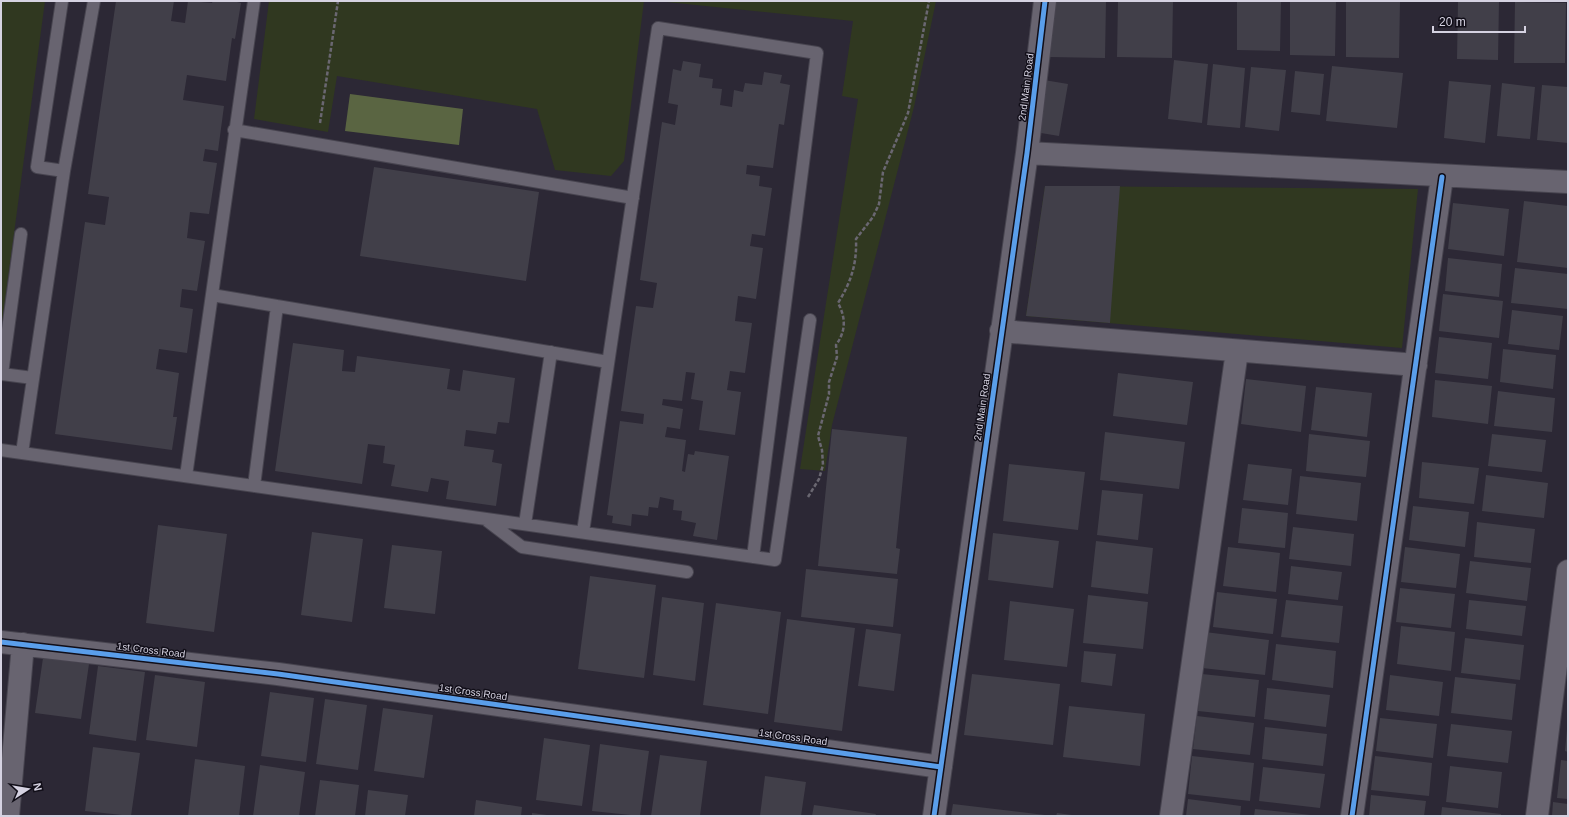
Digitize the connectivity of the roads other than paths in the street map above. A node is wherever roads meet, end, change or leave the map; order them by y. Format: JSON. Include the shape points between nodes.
{"nodes":[{"id":1,"x":62,"y":1,"type":"edge"},
{"id":2,"x":94,"y":1,"type":"edge"},
{"id":3,"x":254,"y":1,"type":"edge"},
{"id":4,"x":1046,"y":1,"type":"edge"},
{"id":5,"x":234,"y":130,"type":"junction"},
{"id":6,"x":1027,"y":154,"type":"junction"},
{"id":7,"x":64,"y":171,"type":"junction"},
{"id":8,"x":1442,"y":177,"type":"junction"},
{"id":9,"x":1568,"y":182,"type":"edge"},
{"id":10,"x":633,"y":198,"type":"junction"},
{"id":11,"x":21,"y":234,"type":"dead end"},
{"id":12,"x":212,"y":295,"type":"junction"},
{"id":13,"x":277,"y":306,"type":"junction"},
{"id":14,"x":810,"y":320,"type":"dead end"},
{"id":15,"x":1001,"y":331,"type":"junction"},
{"id":16,"x":1237,"y":351,"type":"junction"},
{"id":17,"x":551,"y":352,"type":"junction"},
{"id":18,"x":608,"y":362,"type":"junction"},
{"id":19,"x":1416,"y":365,"type":"junction"},
{"id":20,"x":33,"y":378,"type":"junction"},
{"id":21,"x":1,"y":450,"type":"edge"},
{"id":22,"x":22,"y":453,"type":"junction"},
{"id":23,"x":186,"y":476,"type":"junction"},
{"id":24,"x":254,"y":486,"type":"junction"},
{"id":25,"x":484,"y":518,"type":"junction"},
{"id":26,"x":525,"y":524,"type":"junction"},
{"id":27,"x":583,"y":532,"type":"junction"},
{"id":28,"x":753,"y":557,"type":"junction"},
{"id":29,"x":1568,"y":571,"type":"edge"},
{"id":30,"x":687,"y":572,"type":"dead end"},
{"id":31,"x":1,"y":642,"type":"edge"},
{"id":32,"x":23,"y":644,"type":"junction"},
{"id":33,"x":941,"y":767,"type":"junction"},
{"id":34,"x":8,"y":816,"type":"edge"},
{"id":35,"x":934,"y":816,"type":"edge"},
{"id":36,"x":1171,"y":816,"type":"edge"},
{"id":37,"x":1352,"y":816,"type":"edge"},
{"id":38,"x":1537,"y":816,"type":"edge"}],
"edges":[{"from":1,"to":7,"type":"lane","via":[[37,167]]},
{"from":2,"to":7,"type":"lane"},
{"from":3,"to":5,"type":"lane"},
{"from":4,"to":6,"type":"street","name":"2nd Main Road"},
{"from":5,"to":10,"type":"lane"},
{"from":5,"to":12,"type":"lane"},
{"from":6,"to":8,"type":"street"},
{"from":6,"to":15,"type":"street","name":"2nd Main Road"},
{"from":7,"to":20,"type":"lane"},
{"from":8,"to":9,"type":"street"},
{"from":8,"to":19,"type":"street"},
{"from":10,"to":18,"type":"lane"},
{"from":10,"to":28,"type":"lane","via":[[658,28],[817,54]]},
{"from":11,"to":20,"type":"lane","via":[[2,374]]},
{"from":12,"to":13,"type":"lane"},
{"from":12,"to":23,"type":"lane"},
{"from":13,"to":17,"type":"lane"},
{"from":13,"to":24,"type":"lane"},
{"from":14,"to":28,"type":"lane","via":[[775,560]]},
{"from":15,"to":16,"type":"street"},
{"from":15,"to":33,"type":"street","name":"2nd Main Road"},
{"from":16,"to":19,"type":"street"},
{"from":16,"to":36,"type":"street"},
{"from":17,"to":18,"type":"lane"},
{"from":17,"to":26,"type":"lane"},
{"from":18,"to":27,"type":"lane"},
{"from":19,"to":37,"type":"street"},
{"from":20,"to":22,"type":"lane"},
{"from":21,"to":22,"type":"lane"},
{"from":22,"to":23,"type":"lane"},
{"from":23,"to":24,"type":"lane"},
{"from":24,"to":25,"type":"lane"},
{"from":25,"to":26,"type":"lane"},
{"from":25,"to":30,"type":"lane","via":[[522,547]]},
{"from":26,"to":27,"type":"lane"},
{"from":27,"to":28,"type":"lane"},
{"from":29,"to":38,"type":"street"},
{"from":31,"to":32,"type":"street","name":"1st Cross Road"},
{"from":32,"to":33,"type":"street","name":"1st Cross Road","via":[[278,674]]},
{"from":32,"to":34,"type":"street"},
{"from":33,"to":35,"type":"street","name":"2nd Main Road"}]}
